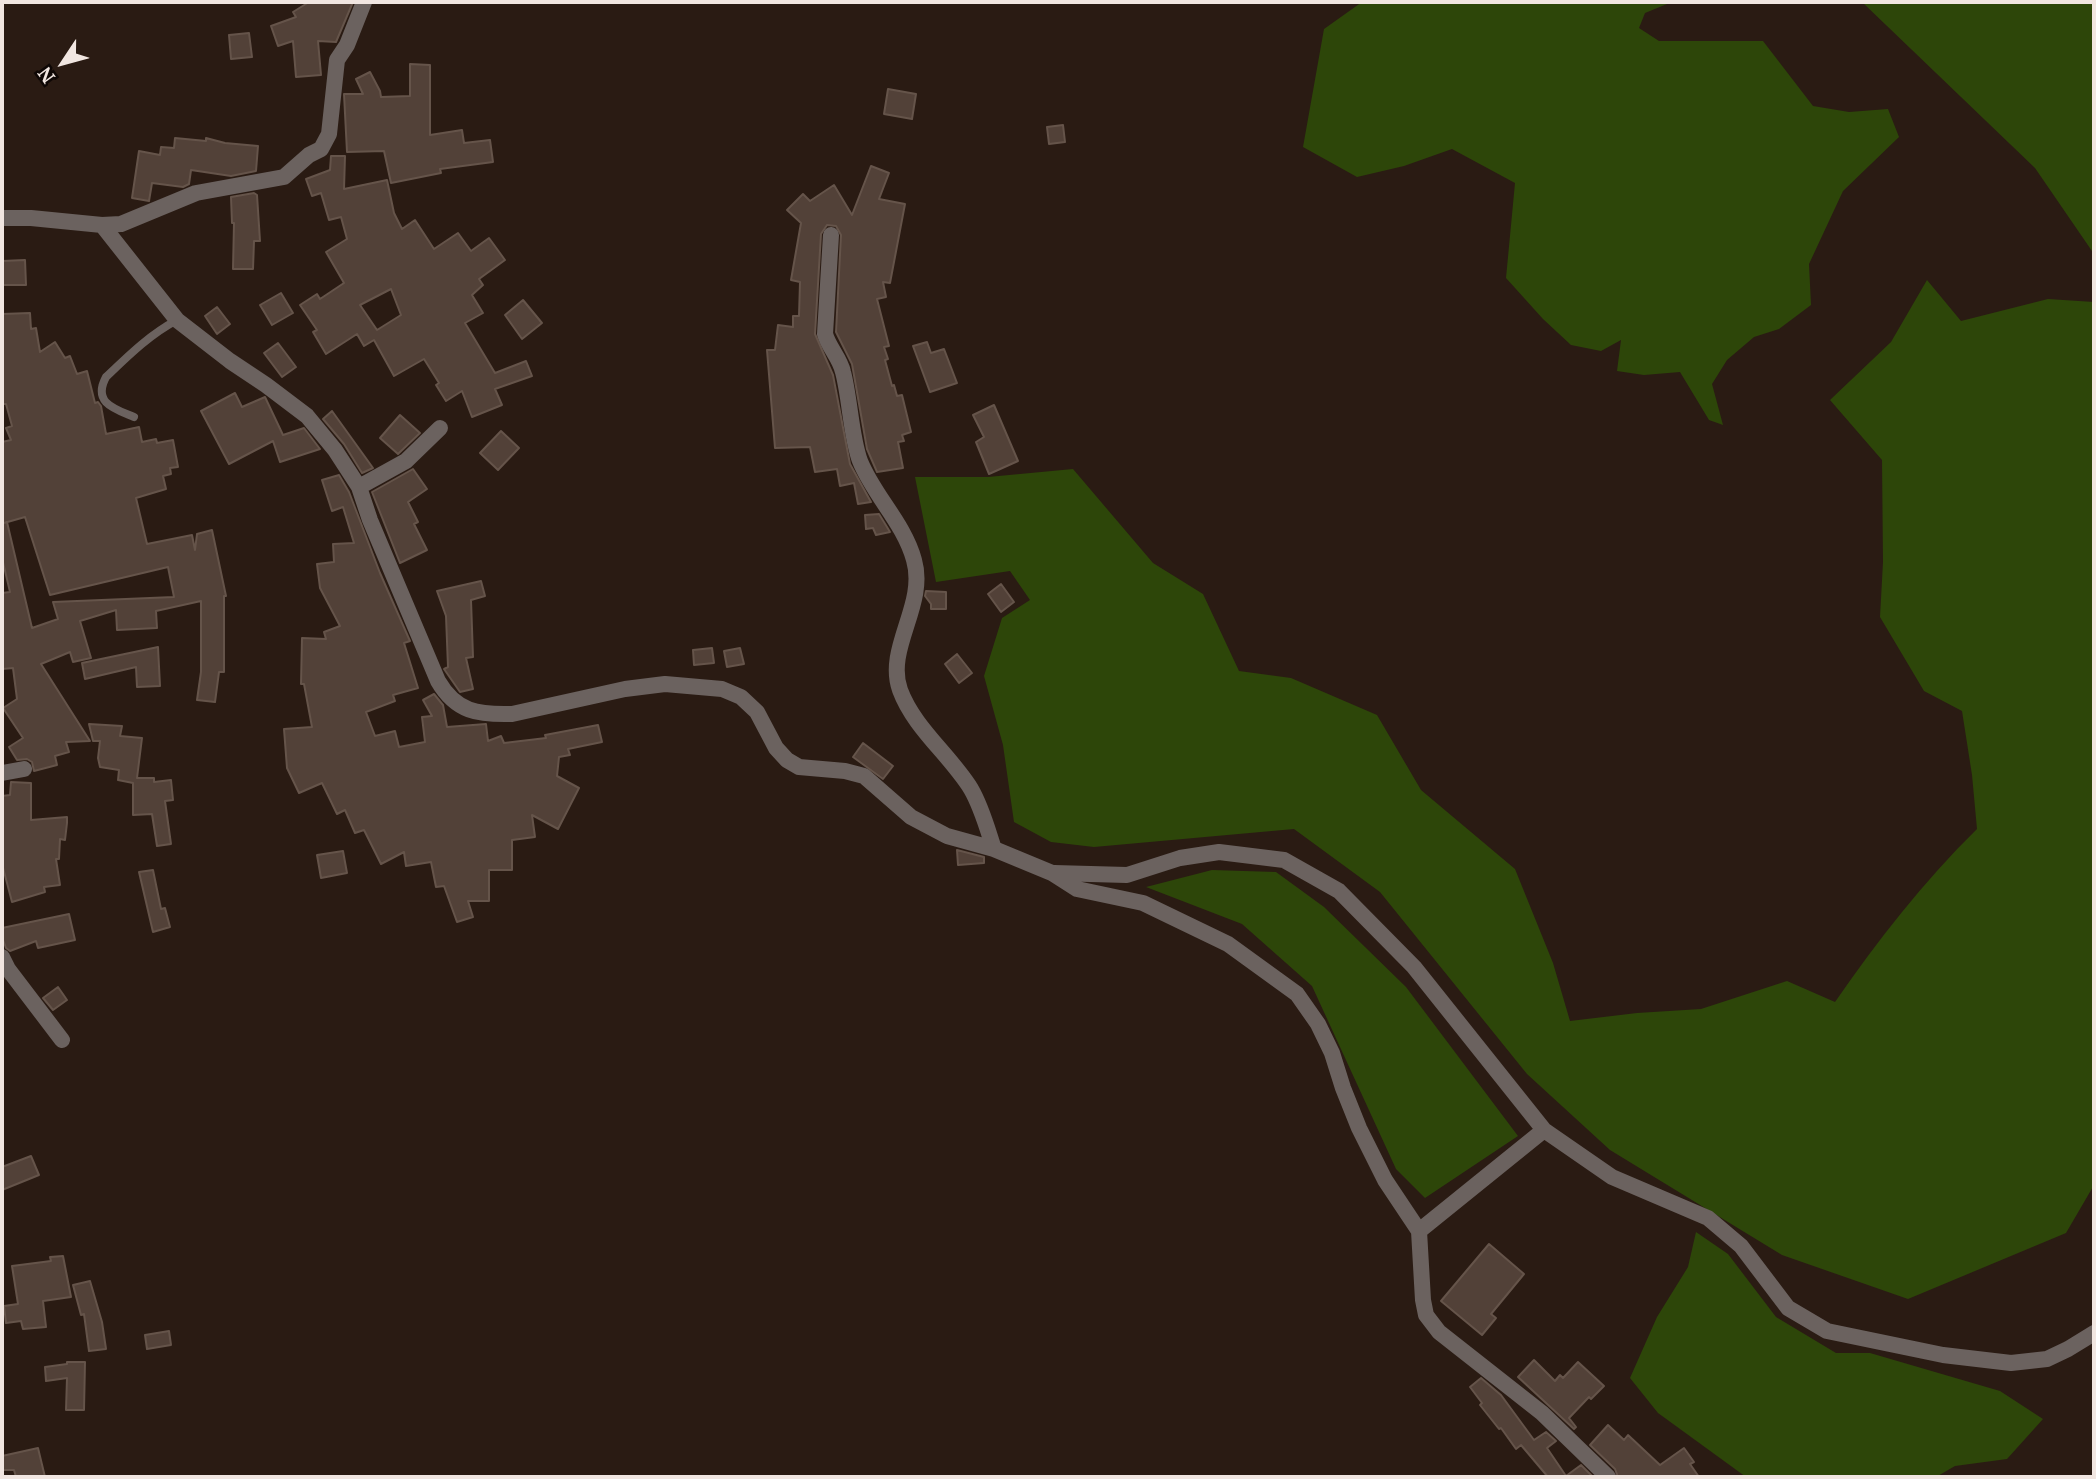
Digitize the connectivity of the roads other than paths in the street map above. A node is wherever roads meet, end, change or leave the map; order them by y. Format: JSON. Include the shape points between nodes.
{"nodes":[{"id":1,"x":364,"y":2,"type":"edge"},
{"id":2,"x":2,"y":218,"type":"edge"},
{"id":3,"x":102,"y":225,"type":"junction"},
{"id":4,"x":831,"y":235,"type":"dead end"},
{"id":5,"x":177,"y":320,"type":"junction"},
{"id":6,"x":134,"y":417,"type":"dead end"},
{"id":7,"x":440,"y":428,"type":"dead end"},
{"id":8,"x":359,"y":487,"type":"junction"},
{"id":9,"x":24,"y":769,"type":"dead end"},
{"id":10,"x":2,"y":773,"type":"edge"},
{"id":11,"x":994,"y":849,"type":"junction"},
{"id":12,"x":1052,"y":873,"type":"junction"},
{"id":13,"x":2,"y":957,"type":"edge"},
{"id":14,"x":61,"y":1040,"type":"dead end"},
{"id":15,"x":1544,"y":1130,"type":"junction"},
{"id":16,"x":1419,"y":1231,"type":"junction"},
{"id":17,"x":2094,"y":1333,"type":"edge"},
{"id":18,"x":1608,"y":1477,"type":"edge"}],
"edges":[{"from":1,"to":3,"type":"street","via":[[337,60],[330,134],[321,149],[284,177],[196,193],[121,224]]},
{"from":2,"to":3,"type":"street"},
{"from":3,"to":5,"type":"street"},
{"from":4,"to":11,"type":"street","via":[[825,334],[843,372],[860,461],[905,536],[917,577],[896,677],[916,718],[982,809]]},
{"from":5,"to":6,"type":"lane","via":[[156,331],[103,383],[107,405]]},
{"from":5,"to":8,"type":"street","via":[[307,416]]},
{"from":7,"to":8,"type":"street","via":[[406,461]]},
{"from":8,"to":11,"type":"street","via":[[439,681],[446,694],[466,710],[512,714],[665,684],[722,689],[741,697],[757,712],[787,760],[813,770],[864,776],[912,817],[947,836]]},
{"from":9,"to":10,"type":"street"},
{"from":11,"to":12,"type":"street"},
{"from":12,"to":15,"type":"street","via":[[1127,875],[1180,858],[1219,852],[1284,860],[1339,891],[1380,930],[1415,967]]},
{"from":12,"to":16,"type":"street","via":[[1077,889],[1143,903],[1228,944],[1297,994],[1332,1053],[1380,1170]]},
{"from":13,"to":14,"type":"street"},
{"from":15,"to":16,"type":"street"},
{"from":15,"to":17,"type":"street","via":[[1612,1177],[1708,1218],[1741,1246],[1788,1308],[1827,1331],[1943,1355],[2011,1363],[2047,1359]]},
{"from":16,"to":18,"type":"street","via":[[1423,1300],[1426,1315],[1439,1332],[1542,1413]]}]}
